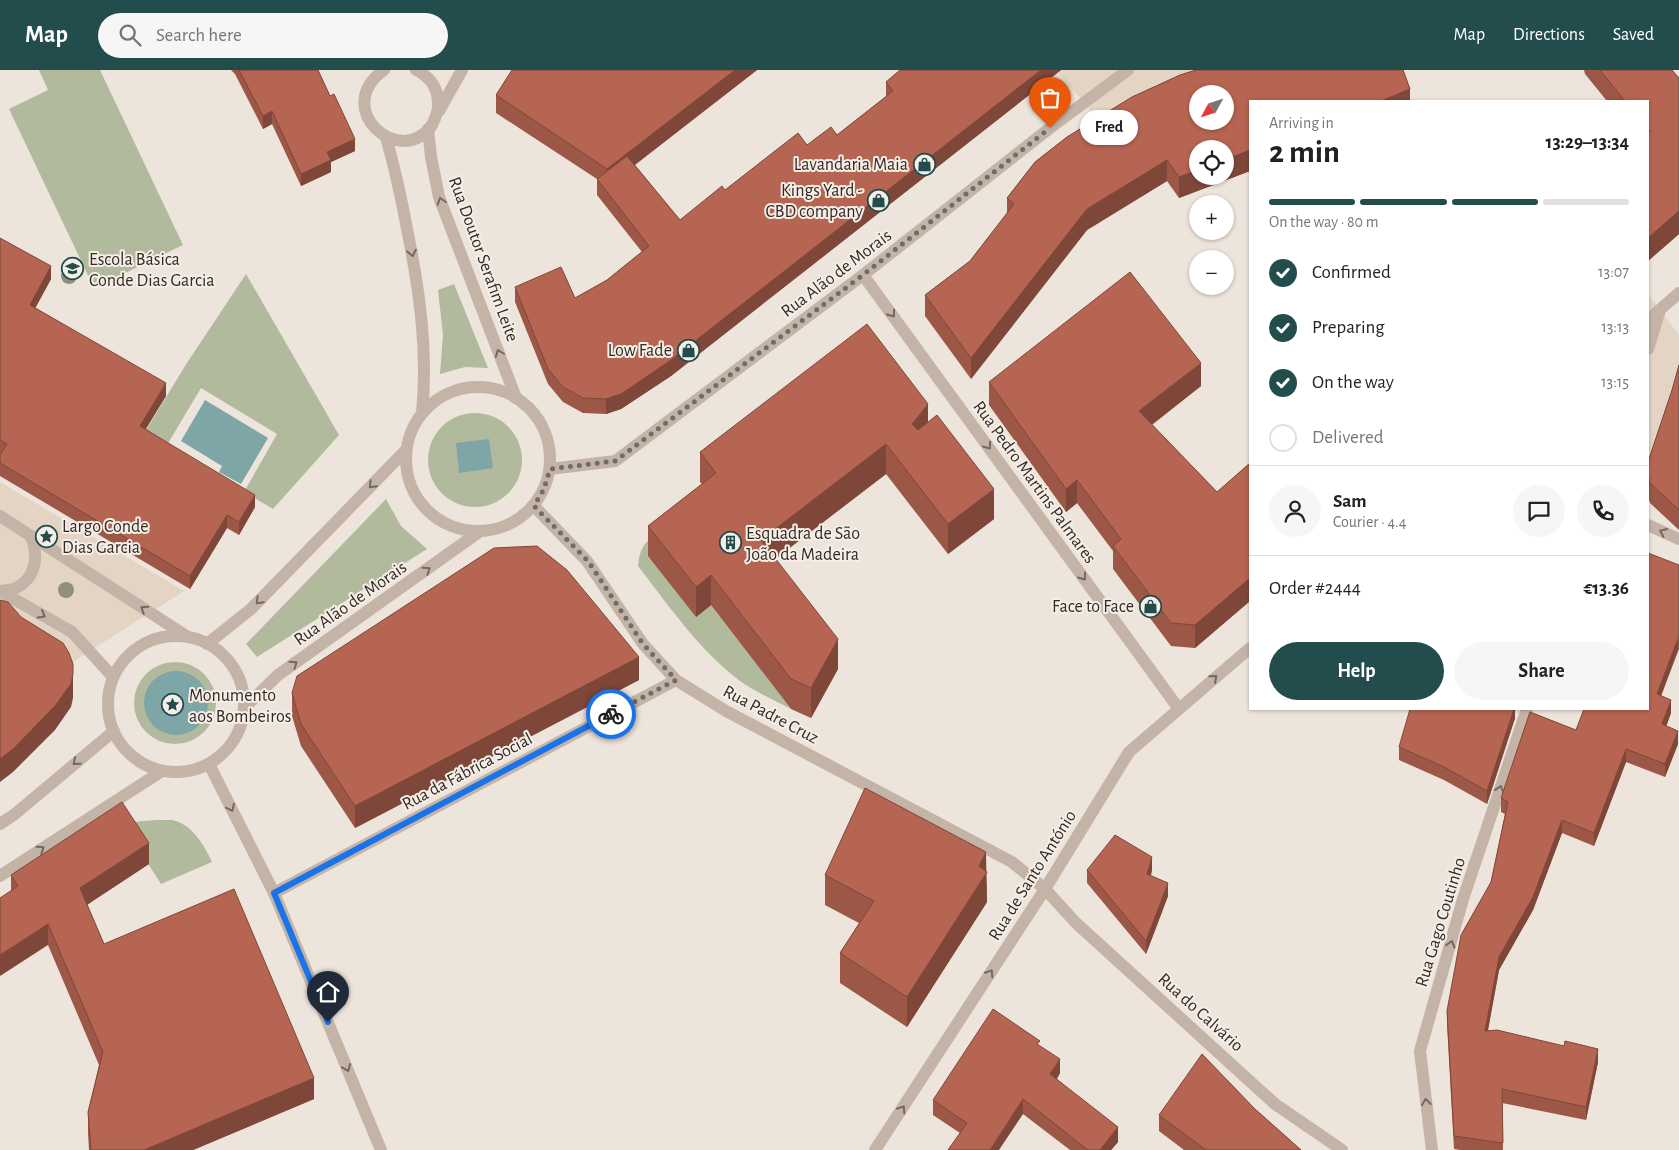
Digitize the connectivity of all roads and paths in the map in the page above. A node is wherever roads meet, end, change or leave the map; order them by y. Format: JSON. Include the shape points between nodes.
{"nodes":[{"id":1,"x":416,"y":70,"type":"edge"},
{"id":2,"x":462,"y":70,"type":"edge"},
{"id":3,"x":1128,"y":70,"type":"edge"},
{"id":4,"x":376,"y":72,"type":"edge"},
{"id":5,"x":432,"y":125,"type":"junction"},
{"id":6,"x":386,"y":137,"type":"junction"},
{"id":7,"x":863,"y":275,"type":"junction"},
{"id":8,"x":1679,"y":293,"type":"edge"},
{"id":9,"x":1660,"y":310,"type":"junction"},
{"id":10,"x":1649,"y":319,"type":"edge"},
{"id":11,"x":1649,"y":346,"type":"edge"},
{"id":12,"x":516,"y":398,"type":"junction"},
{"id":13,"x":422,"y":413,"type":"junction"},
{"id":14,"x":406,"y":450,"type":"junction"},
{"id":15,"x":550,"y":469,"type":"junction"},
{"id":16,"x":534,"y":506,"type":"junction"},
{"id":17,"x":2,"y":519,"type":"edge"},
{"id":18,"x":1649,"y":525,"type":"edge"},
{"id":19,"x":479,"y":532,"type":"junction"},
{"id":20,"x":31,"y":537,"type":"junction"},
{"id":21,"x":1679,"y":539,"type":"edge"},
{"id":22,"x":0,"y":591,"type":"edge"},
{"id":23,"x":185,"y":635,"type":"junction"},
{"id":24,"x":208,"y":644,"type":"junction"},
{"id":25,"x":1249,"y":649,"type":"edge"},
{"id":26,"x":113,"y":677,"type":"junction"},
{"id":27,"x":676,"y":680,"type":"junction"},
{"id":28,"x":244,"y":708,"type":"junction"},
{"id":29,"x":1179,"y":709,"type":"junction"},
{"id":30,"x":1527,"y":710,"type":"edge"},
{"id":31,"x":114,"y":731,"type":"junction"},
{"id":32,"x":209,"y":764,"type":"junction"},
{"id":33,"x":162,"y":771,"type":"junction"},
{"id":34,"x":0,"y":824,"type":"edge"},
{"id":35,"x":0,"y":876,"type":"edge"},
{"id":36,"x":1045,"y":889,"type":"junction"},
{"id":37,"x":274,"y":893,"type":"junction"},
{"id":38,"x":381,"y":1150,"type":"edge"},
{"id":39,"x":875,"y":1150,"type":"edge"},
{"id":40,"x":1342,"y":1150,"type":"edge"},
{"id":41,"x":1432,"y":1150,"type":"edge"}],
"edges":[{"from":1,"to":5,"type":"street","name":"Rua Doutor Serafim Leite","via":[[426,75],[436,88],[439,104]]},
{"from":2,"to":5,"type":"street"},
{"from":3,"to":7,"type":"street","name":"Rua Alão de Morais"},
{"from":4,"to":6,"type":"street","via":[[364,98],[364,110],[376,131]]},
{"from":5,"to":6,"type":"street","via":[[409,140]]},
{"from":12,"to":5,"type":"street","name":"Rua Doutor Serafim Leite","one_way":true,"via":[[438,197],[431,157]]},
{"from":6,"to":13,"type":"street","one_way":true,"via":[[417,281],[424,340]]},
{"from":7,"to":15,"type":"street","name":"Rua Alão de Morais","via":[[615,461]]},
{"from":7,"to":29,"type":"street","name":"Rua Pedro Martins Palmares","one_way":true},
{"from":8,"to":9,"type":"street"},
{"from":9,"to":10,"type":"street"},
{"from":9,"to":11,"type":"street"},
{"from":12,"to":13,"type":"street","name":"Rua Alão de Morais","via":[[497,390],[477,387],[456,390],[438,399]]},
{"from":12,"to":15,"type":"street","name":"Rua Alão de Morais","via":[[532,411],[543,428],[549,448]]},
{"from":13,"to":14,"type":"street","name":"Rua Alão de Morais"},
{"from":14,"to":19,"type":"street","name":"Rua Alão de Morais","via":[[406,471],[412,491],[424,508],[440,521],[459,529]]},
{"from":14,"to":24,"type":"street","name":"Rua Alão de Morais","one_way":true,"via":[[251,609]]},
{"from":15,"to":16,"type":"street","name":"Rua Alão de Morais"},
{"from":16,"to":19,"type":"street","name":"Rua Alão de Morais","via":[[518,520],[500,529]]},
{"from":16,"to":27,"type":"street","name":"Rua Padre Cruz","via":[[588,561],[643,644]]},
{"from":17,"to":20,"type":"street"},
{"from":21,"to":18,"type":"street","one_way":true},
{"from":28,"to":19,"type":"street","name":"Rua Alão de Morais","one_way":true,"via":[[278,675]]},
{"from":20,"to":22,"type":"street","via":[[36,548],[36,560],[29,578],[16,588]]},
{"from":23,"to":20,"type":"street","one_way":true},
{"from":22,"to":26,"type":"street","one_way":true,"via":[[72,632]]},
{"from":23,"to":24,"type":"street"},
{"from":23,"to":26,"type":"street","via":[[170,635],[139,646]]},
{"from":24,"to":28,"type":"street","via":[[235,670],[242,688]]},
{"from":29,"to":25,"type":"street","name":"Rua de Santo António","one_way":true},
{"from":26,"to":31,"type":"street","via":[[108,704]]},
{"from":27,"to":36,"type":"street","name":"Rua Padre Cruz","via":[[726,711],[1012,862]]},
{"from":27,"to":37,"type":"street","name":"Rua da Fábrica Social"},
{"from":28,"to":32,"type":"street","via":[[238,734]]},
{"from":29,"to":36,"type":"street","name":"Rua de Santo António","via":[[1129,752]]},
{"from":41,"to":30,"type":"street","name":"Rua Gago Coutinho","one_way":true,"via":[[1420,1050],[1463,899]]},
{"from":31,"to":33,"type":"street","via":[[125,749],[142,763]]},
{"from":31,"to":34,"type":"street","one_way":true},
{"from":32,"to":33,"type":"street","via":[[187,771]]},
{"from":32,"to":37,"type":"street","one_way":true},
{"from":35,"to":33,"type":"street","one_way":true},
{"from":39,"to":36,"type":"street","name":"Rua de Santo António","one_way":true},
{"from":36,"to":40,"type":"street","name":"Rua do Calvário","via":[[1076,923],[1275,1104]]},
{"from":37,"to":38,"type":"street","one_way":true}]}
